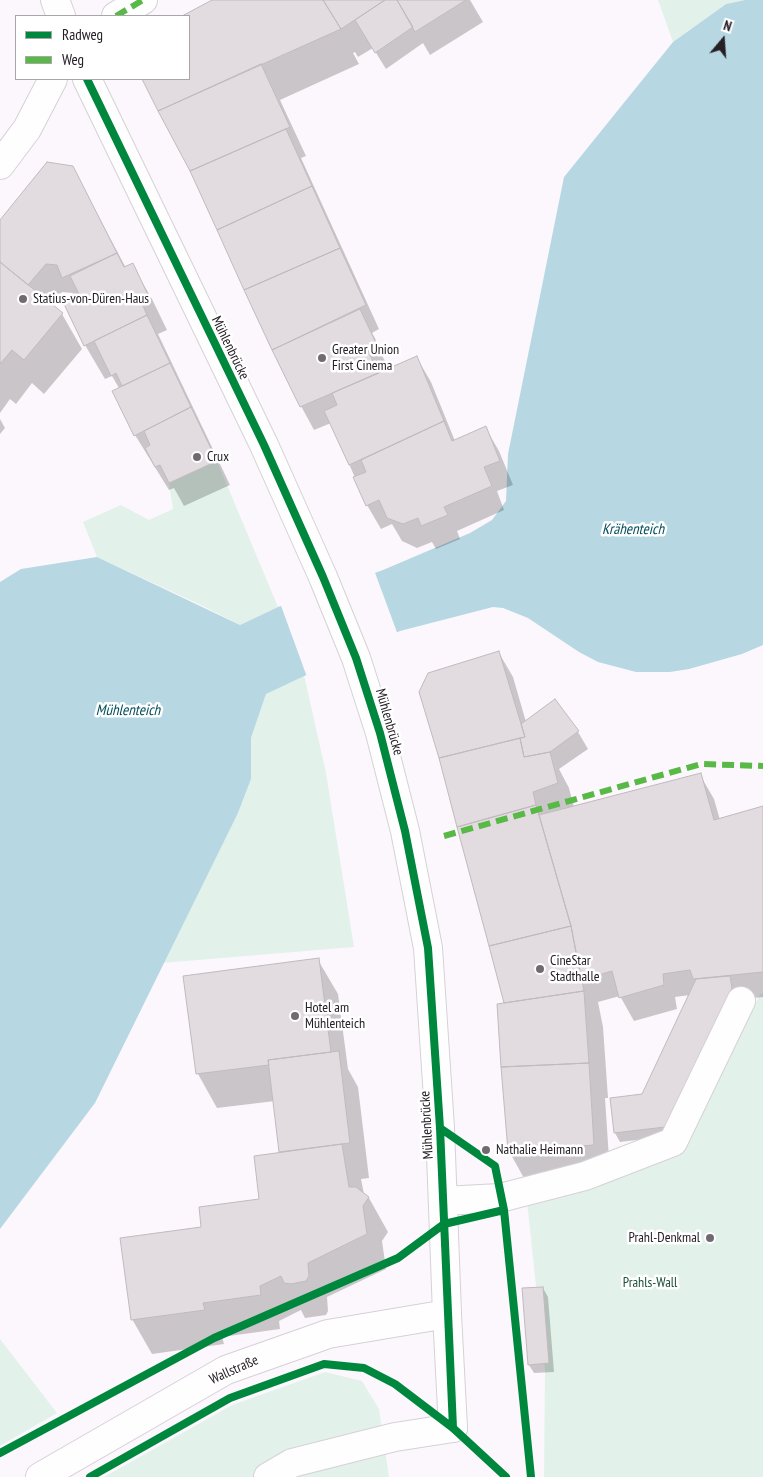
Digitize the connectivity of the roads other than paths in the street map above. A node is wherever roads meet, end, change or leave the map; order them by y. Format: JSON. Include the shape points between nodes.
{"nodes":[{"id":1,"x":54,"y":0,"type":"edge"},
{"id":2,"x":144,"y":0,"type":"edge"},
{"id":3,"x":61,"y":15,"type":"edge"},
{"id":4,"x":118,"y":15,"type":"edge"},
{"id":5,"x":52,"y":80,"type":"edge"},
{"id":6,"x":87,"y":80,"type":"edge"},
{"id":7,"x":0,"y":165,"type":"edge"},
{"id":8,"x":741,"y":1001,"type":"dead end"},
{"id":9,"x":442,"y":1201,"type":"junction"},
{"id":10,"x":447,"y":1314,"type":"junction"},
{"id":11,"x":40,"y":1477,"type":"edge"},
{"id":12,"x":268,"y":1477,"type":"edge"}],
"edges":[{"from":1,"to":3,"type":"street"},
{"from":2,"to":4,"type":"street"},
{"from":5,"to":7,"type":"street","via":[[27,129]]},
{"from":6,"to":9,"type":"street","name":"Mühlenbrücke","via":[[264,446],[323,577],[356,658],[380,733],[405,831],[428,948]]},
{"from":8,"to":9,"type":"street","via":[[673,1142],[586,1176],[500,1198]]},
{"from":9,"to":10,"type":"street","name":"Mühlenbrücke"},
{"from":10,"to":11,"type":"street","name":"Wallstraße","via":[[328,1334],[226,1370]]},
{"from":10,"to":12,"type":"street","name":"Mühlenbrücke","via":[[453,1428],[395,1437],[292,1463]]}]}
